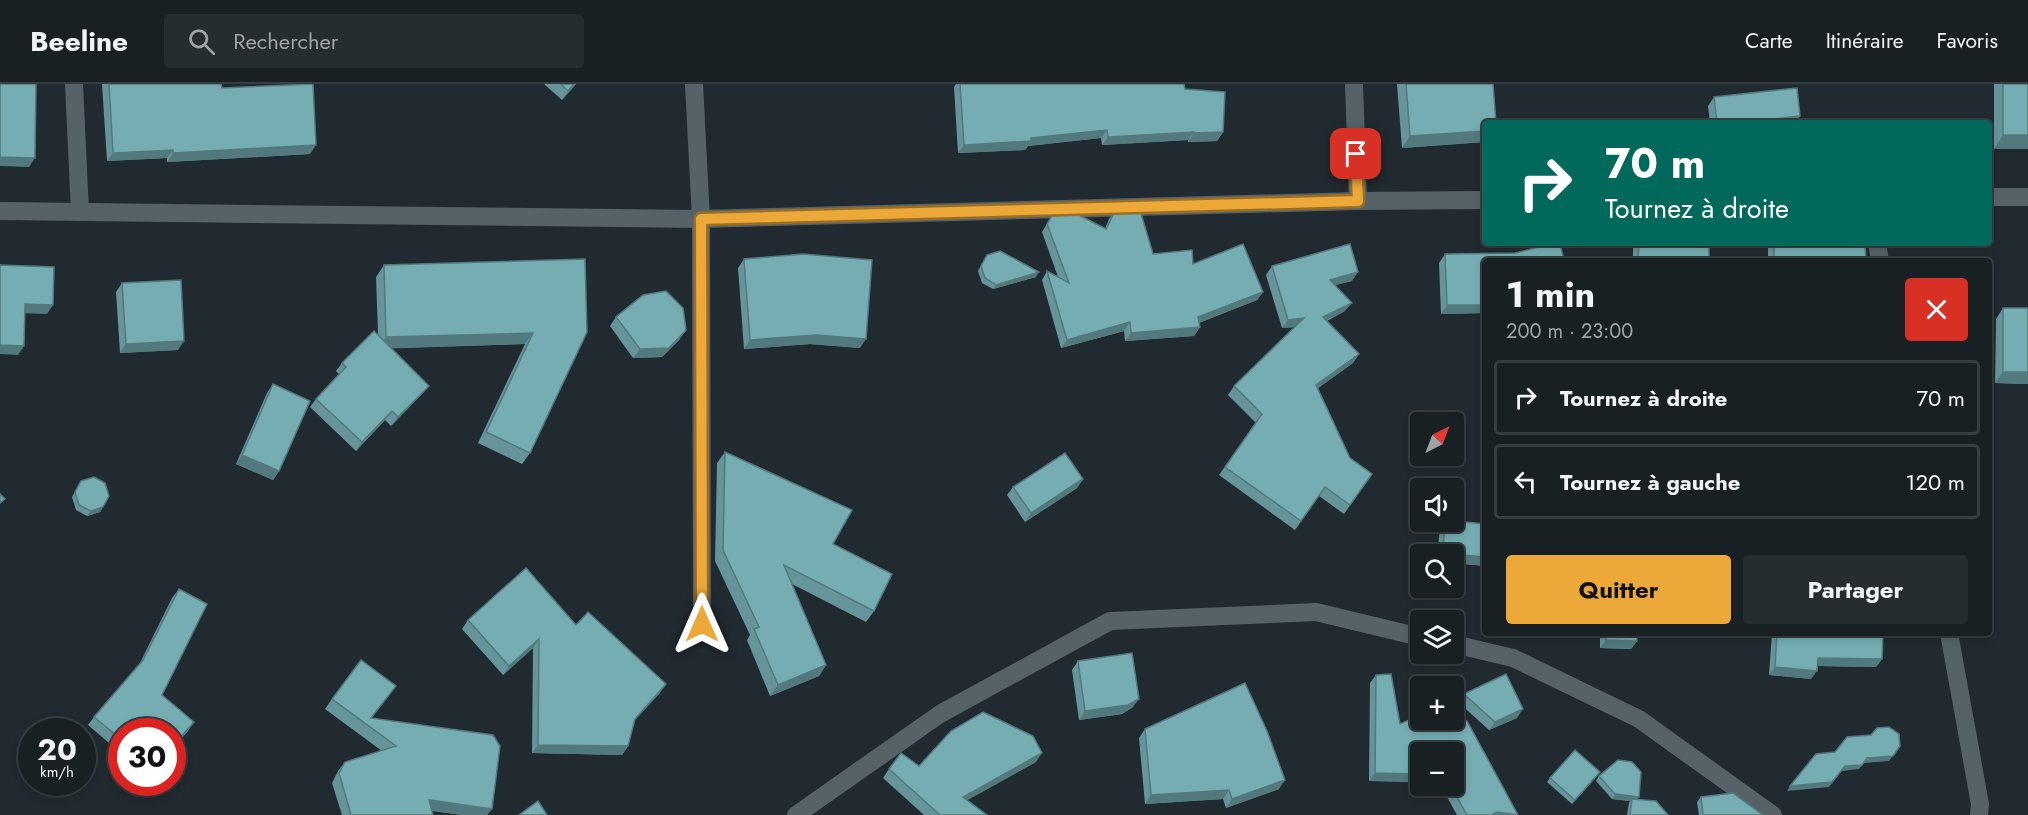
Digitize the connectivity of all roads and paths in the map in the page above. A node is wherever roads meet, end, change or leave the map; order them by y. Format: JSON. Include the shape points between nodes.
{"nodes":[{"id":1,"x":74,"y":84,"type":"edge"},
{"id":2,"x":694,"y":84,"type":"edge"},
{"id":3,"x":1354,"y":84,"type":"edge"},
{"id":4,"x":2028,"y":196,"type":"edge"},
{"id":5,"x":1992,"y":197,"type":"edge"},
{"id":6,"x":1482,"y":200,"type":"edge"},
{"id":7,"x":1358,"y":201,"type":"junction"},
{"id":8,"x":0,"y":211,"type":"edge"},
{"id":9,"x":80,"y":212,"type":"junction"},
{"id":10,"x":701,"y":219,"type":"junction"},
{"id":11,"x":702,"y":624,"type":"dead end"},
{"id":12,"x":1410,"y":635,"type":"edge"},
{"id":13,"x":1949,"y":636,"type":"edge"},
{"id":14,"x":1464,"y":646,"type":"edge"},
{"id":15,"x":796,"y":815,"type":"edge"},
{"id":16,"x":1773,"y":815,"type":"edge"},
{"id":17,"x":1979,"y":815,"type":"edge"}],
"edges":[{"from":1,"to":9,"type":"street"},
{"from":2,"to":10,"type":"street"},
{"from":3,"to":7,"type":"street"},
{"from":4,"to":5,"type":"street"},
{"from":6,"to":7,"type":"street"},
{"from":7,"to":10,"type":"street"},
{"from":8,"to":9,"type":"street"},
{"from":9,"to":10,"type":"street"},
{"from":10,"to":11,"type":"street"},
{"from":12,"to":15,"type":"street","via":[[1316,612],[1110,621],[940,714]]},
{"from":13,"to":17,"type":"street"},
{"from":14,"to":16,"type":"street","via":[[1512,658],[1639,719]]}]}
